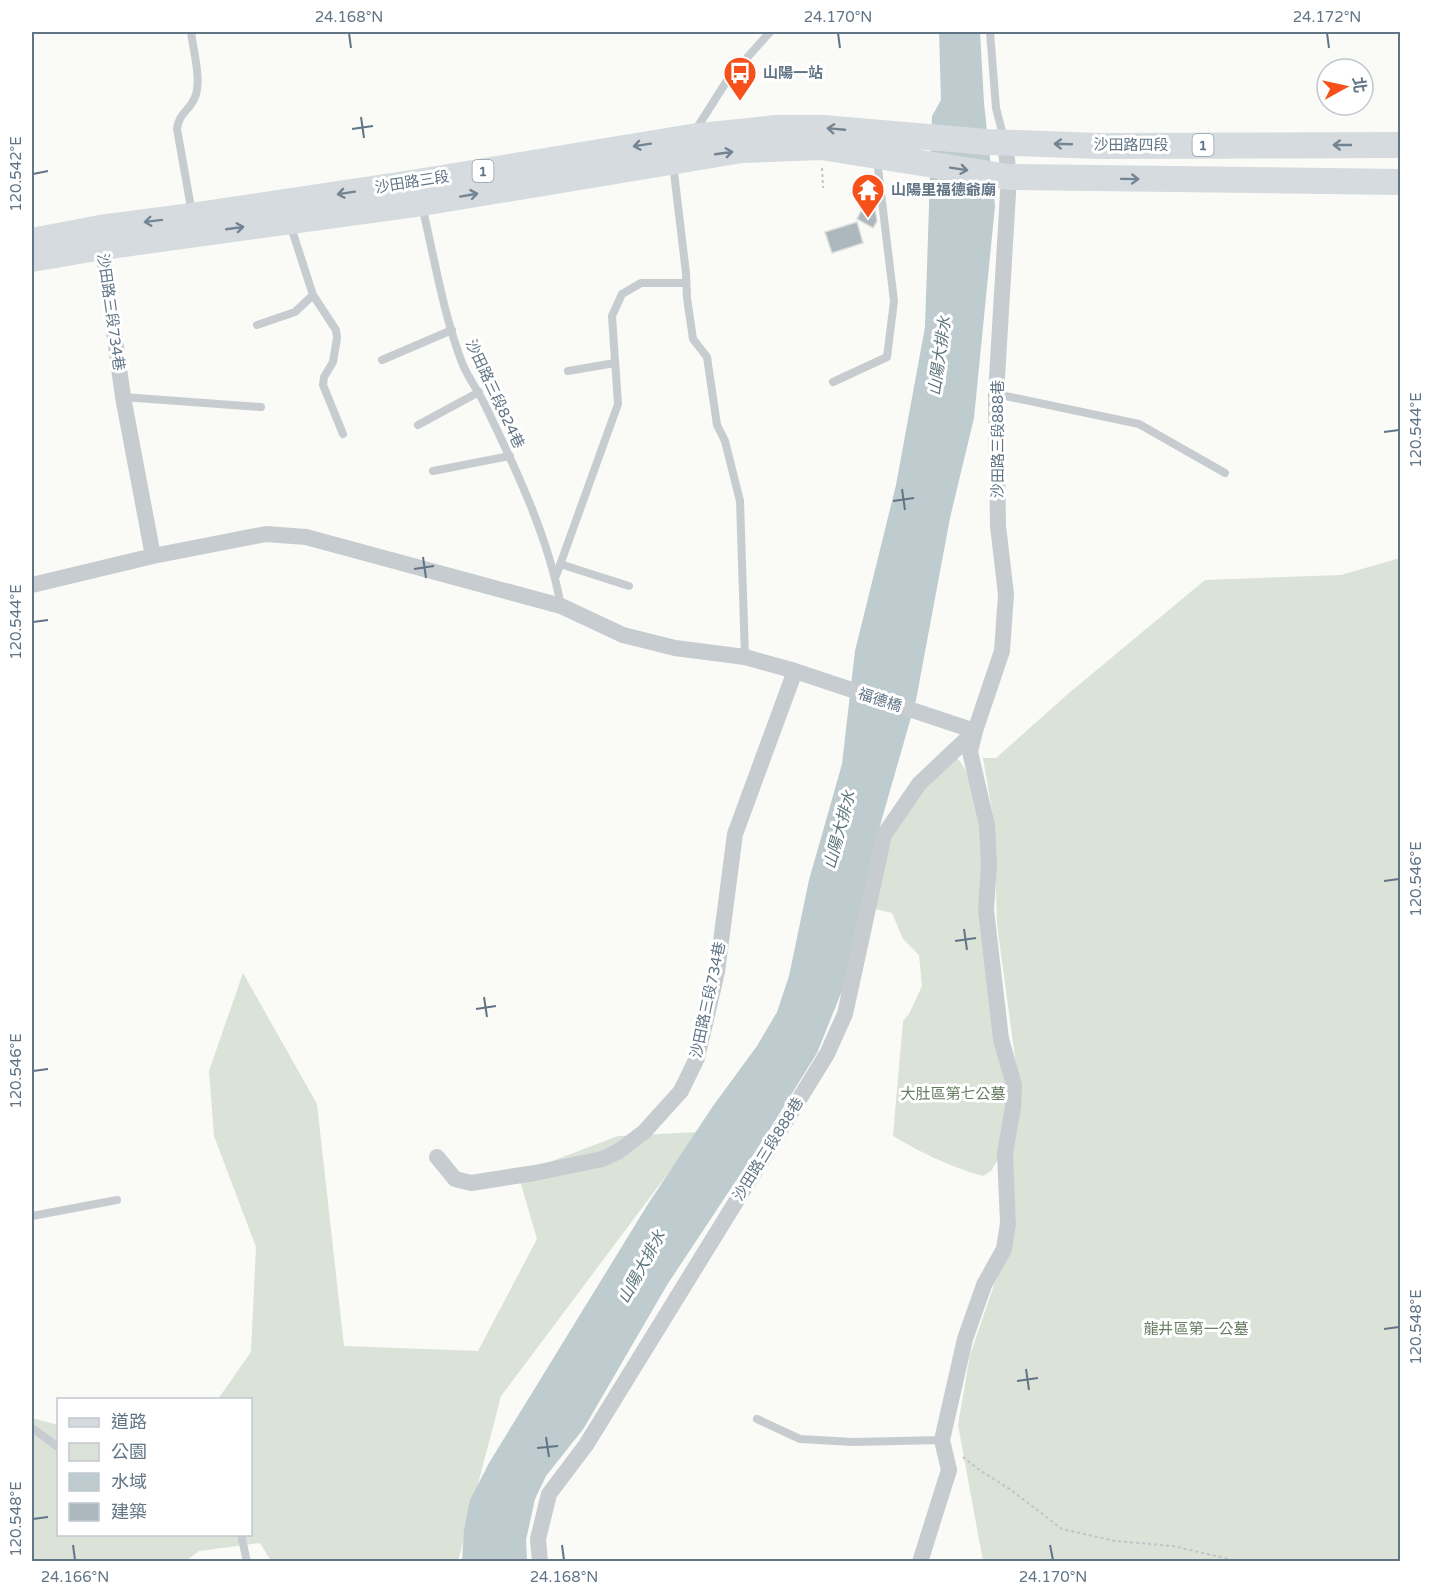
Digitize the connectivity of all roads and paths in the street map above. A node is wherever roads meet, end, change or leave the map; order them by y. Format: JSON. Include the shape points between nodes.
{"nodes":[{"id":1,"x":191,"y":32,"type":"edge"},
{"id":2,"x":770,"y":32,"type":"edge"},
{"id":3,"x":990,"y":32,"type":"edge"},
{"id":4,"x":996,"y":142,"type":"junction"},
{"id":5,"x":875,"y":144,"type":"junction"},
{"id":6,"x":1401,"y":145,"type":"edge"},
{"id":7,"x":682,"y":149,"type":"junction"},
{"id":8,"x":998,"y":175,"type":"junction"},
{"id":9,"x":1401,"y":182,"type":"edge"},
{"id":10,"x":420,"y":192,"type":"junction"},
{"id":11,"x":192,"y":216,"type":"junction"},
{"id":12,"x":289,"y":221,"type":"junction"},
{"id":13,"x":101,"y":237,"type":"junction"},
{"id":14,"x":32,"y":241,"type":"edge"},
{"id":15,"x":32,"y":258,"type":"edge"},
{"id":16,"x":686,"y":283,"type":"junction"},
{"id":17,"x":313,"y":295,"type":"junction"},
{"id":18,"x":257,"y":325,"type":"dead end"},
{"id":19,"x":452,"y":330,"type":"junction"},
{"id":20,"x":382,"y":360,"type":"dead end"},
{"id":21,"x":615,"y":363,"type":"junction"},
{"id":22,"x":568,"y":371,"type":"dead end"},
{"id":23,"x":833,"y":382,"type":"dead end"},
{"id":24,"x":479,"y":392,"type":"junction"},
{"id":25,"x":996,"y":394,"type":"junction"},
{"id":26,"x":123,"y":397,"type":"junction"},
{"id":27,"x":261,"y":407,"type":"dead end"},
{"id":28,"x":418,"y":425,"type":"dead end"},
{"id":29,"x":343,"y":434,"type":"dead end"},
{"id":30,"x":510,"y":456,"type":"junction"},
{"id":31,"x":433,"y":471,"type":"dead end"},
{"id":32,"x":1225,"y":473,"type":"dead end"},
{"id":33,"x":153,"y":556,"type":"junction"},
{"id":34,"x":560,"y":564,"type":"junction"},
{"id":35,"x":556,"y":577,"type":"junction"},
{"id":36,"x":32,"y":585,"type":"edge"},
{"id":37,"x":628,"y":586,"type":"dead end"},
{"id":38,"x":561,"y":606,"type":"junction"},
{"id":39,"x":745,"y":657,"type":"junction"},
{"id":40,"x":795,"y":671,"type":"junction"},
{"id":41,"x":975,"y":731,"type":"junction"},
{"id":42,"x":437,"y":1158,"type":"dead end"},
{"id":43,"x":117,"y":1200,"type":"dead end"},
{"id":44,"x":32,"y":1215,"type":"edge"},
{"id":45,"x":757,"y":1419,"type":"dead end"},
{"id":46,"x":32,"y":1428,"type":"edge"},
{"id":47,"x":942,"y":1440,"type":"junction"},
{"id":48,"x":57,"y":1446,"type":"edge"},
{"id":49,"x":241,"y":1536,"type":"edge"},
{"id":50,"x":247,"y":1562,"type":"edge"},
{"id":51,"x":540,"y":1562,"type":"edge"},
{"id":52,"x":920,"y":1562,"type":"edge"},
{"id":53,"x":1241,"y":1562,"type":"edge"}],
"edges":[{"from":1,"to":11,"type":"lane","via":[[197,95],[178,120],[177,129]]},
{"from":2,"to":7,"type":"lane","via":[[728,79]]},
{"from":3,"to":4,"type":"lane"},
{"from":4,"to":5,"type":"main road","name":"沙田路三段","number":"1","via":[[936,138]]},
{"from":6,"to":4,"type":"main road","name":"沙田路四段","number":"1","one_way":true,"via":[[1099,146]]},
{"from":4,"to":8,"type":"street","name":"沙田路三段888巷"},
{"from":5,"to":7,"type":"main road","name":"沙田路三段","number":"1"},
{"from":5,"to":8,"type":"main road","name":"沙田路三段","number":"1","one_way":true,"via":[[932,165]]},
{"from":5,"to":23,"type":"lane","via":[[894,301],[887,357]]},
{"from":7,"to":10,"type":"main road","name":"沙田路三段","number":"1"},
{"from":7,"to":16,"type":"lane"},
{"from":8,"to":9,"type":"main road","number":"1","one_way":true},
{"from":8,"to":25,"type":"street","name":"沙田路三段888巷"},
{"from":10,"to":11,"type":"main road","name":"沙田路三段","number":"1","one_way":true},
{"from":10,"to":12,"type":"main road","name":"沙田路三段","number":"1"},
{"from":10,"to":19,"type":"lane","name":"沙田路三段824巷"},
{"from":11,"to":13,"type":"main road","name":"沙田路三段","number":"1","one_way":true},
{"from":13,"to":12,"type":"main road","name":"沙田路三段","number":"1","one_way":true},
{"from":12,"to":17,"type":"lane"},
{"from":13,"to":14,"type":"main road","name":"沙田路三段","number":"1"},
{"from":13,"to":15,"type":"main road","name":"沙田路三段","number":"1"},
{"from":13,"to":26,"type":"street","name":"沙田路三段734巷"},
{"from":16,"to":21,"type":"lane","name":"沙田路三段824巷","via":[[641,283],[622,294],[612,316]]},
{"from":16,"to":39,"type":"lane","via":[[693,339],[707,357],[717,425],[725,441],[740,501]]},
{"from":17,"to":18,"type":"lane","via":[[295,312]]},
{"from":17,"to":29,"type":"lane","via":[[336,330],[333,362],[323,385]]},
{"from":19,"to":20,"type":"lane"},
{"from":19,"to":24,"type":"lane","name":"沙田路三段824巷","via":[[464,366]]},
{"from":21,"to":22,"type":"lane"},
{"from":21,"to":34,"type":"lane","name":"沙田路三段824巷","via":[[618,404]]},
{"from":24,"to":28,"type":"lane"},
{"from":24,"to":30,"type":"lane","name":"沙田路三段824巷"},
{"from":25,"to":32,"type":"lane","via":[[1139,424]]},
{"from":25,"to":41,"type":"street","name":"沙田路三段888巷","via":[[998,525],[1006,594],[1002,651]]},
{"from":26,"to":27,"type":"lane"},
{"from":26,"to":33,"type":"street","name":"沙田路三段734巷"},
{"from":30,"to":31,"type":"lane"},
{"from":30,"to":35,"type":"lane","name":"沙田路三段824巷"},
{"from":33,"to":36,"type":"street"},
{"from":33,"to":38,"type":"street","via":[[266,534],[306,537]]},
{"from":34,"to":35,"type":"lane","name":"沙田路三段824巷"},
{"from":34,"to":37,"type":"lane"},
{"from":35,"to":38,"type":"lane","name":"沙田路三段824巷"},
{"from":38,"to":39,"type":"street","via":[[622,635],[675,648]]},
{"from":39,"to":40,"type":"street"},
{"from":40,"to":41,"type":"street","name":"福德橋"},
{"from":40,"to":42,"type":"street","name":"沙田路三段734巷","via":[[735,834],[717,972],[697,1058],[681,1091],[644,1132],[602,1159],[471,1182],[455,1179]]},
{"from":41,"to":47,"type":"street","via":[[970,753],[987,825],[986,910],[1001,1039],[1014,1085],[1005,1153],[1008,1223],[1004,1249],[984,1285],[964,1339]]},
{"from":41,"to":51,"type":"street","name":"沙田路三段888巷","via":[[919,784],[884,835],[845,1014],[827,1054],[586,1445],[549,1494],[538,1539]]},
{"from":43,"to":44,"type":"lane"},
{"from":45,"to":47,"type":"lane","via":[[800,1439]]},
{"from":46,"to":48,"type":"lane"},
{"from":47,"to":52,"type":"street","via":[[949,1470]]},
{"from":47,"to":53,"type":"path","via":[[1062,1529],[1115,1541],[1173,1546]]},
{"from":49,"to":50,"type":"lane"}]}
